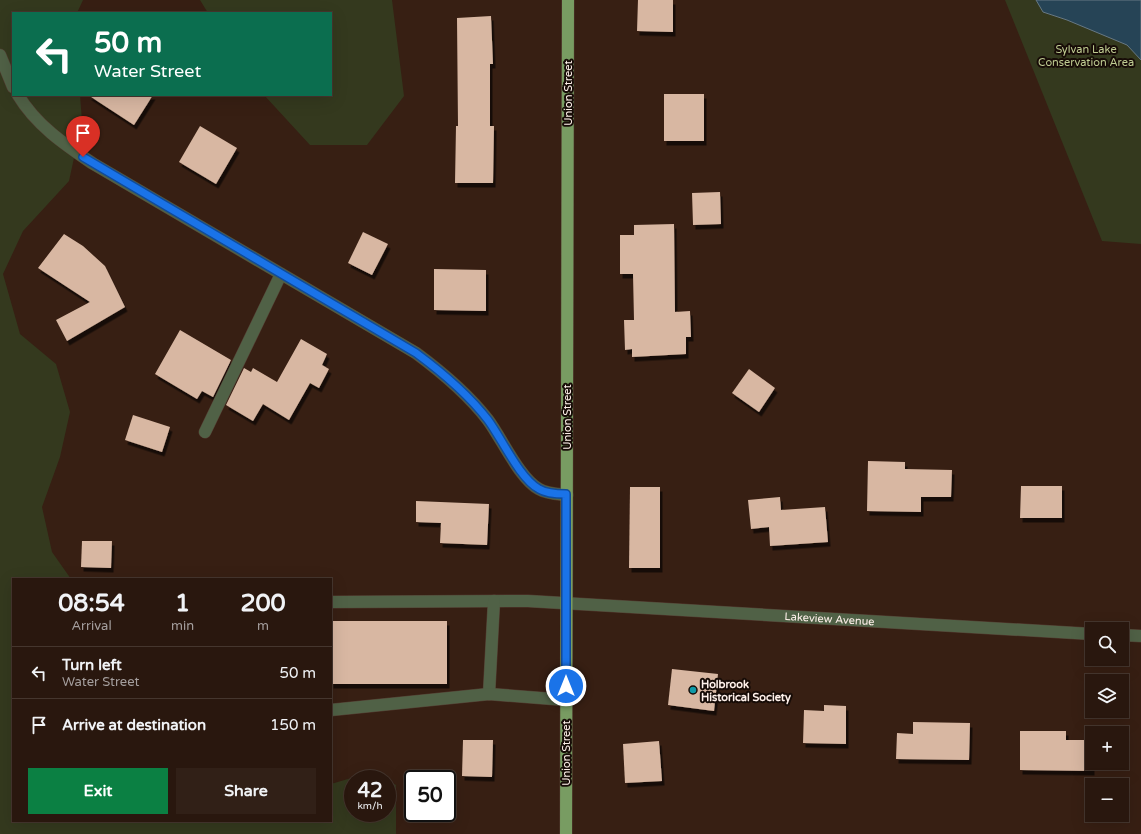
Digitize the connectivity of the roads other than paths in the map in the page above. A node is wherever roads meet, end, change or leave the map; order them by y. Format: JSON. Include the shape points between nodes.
{"nodes":[{"id":1,"x":568,"y":0,"type":"edge"},
{"id":2,"x":0,"y":55,"type":"edge"},
{"id":3,"x":12,"y":85,"type":"edge"},
{"id":4,"x":19,"y":96,"type":"edge"},
{"id":5,"x":281,"y":274,"type":"junction"},
{"id":6,"x":206,"y":432,"type":"dead end"},
{"id":7,"x":566,"y":494,"type":"junction"},
{"id":8,"x":494,"y":601,"type":"junction"},
{"id":9,"x":332,"y":602,"type":"edge"},
{"id":10,"x":567,"y":603,"type":"junction"},
{"id":11,"x":1085,"y":634,"type":"edge"},
{"id":12,"x":1129,"y":635,"type":"edge"},
{"id":13,"x":1141,"y":636,"type":"edge"},
{"id":14,"x":489,"y":694,"type":"junction"},
{"id":15,"x":566,"y":700,"type":"junction"},
{"id":16,"x":332,"y":710,"type":"edge"},
{"id":17,"x":566,"y":834,"type":"edge"}],
"edges":[{"from":1,"to":7,"type":"main road","name":"Union Street"},
{"from":2,"to":3,"type":"street"},
{"from":4,"to":5,"type":"street","via":[[35,119],[79,155]]},
{"from":5,"to":6,"type":"street"},
{"from":5,"to":7,"type":"street","via":[[406,347],[436,368],[473,402],[489,421],[523,473],[534,485],[540,490]]},
{"from":7,"to":10,"type":"main road","name":"Union Street"},
{"from":8,"to":9,"type":"street","name":"Lakeview Avenue"},
{"from":8,"to":10,"type":"street","name":"Lakeview Avenue"},
{"from":8,"to":14,"type":"street"},
{"from":10,"to":11,"type":"street","name":"Lakeview Avenue"},
{"from":10,"to":15,"type":"main road","name":"Union Street"},
{"from":12,"to":13,"type":"street"},
{"from":14,"to":15,"type":"street"},
{"from":14,"to":16,"type":"street"},
{"from":15,"to":17,"type":"main road","name":"Union Street"}]}
